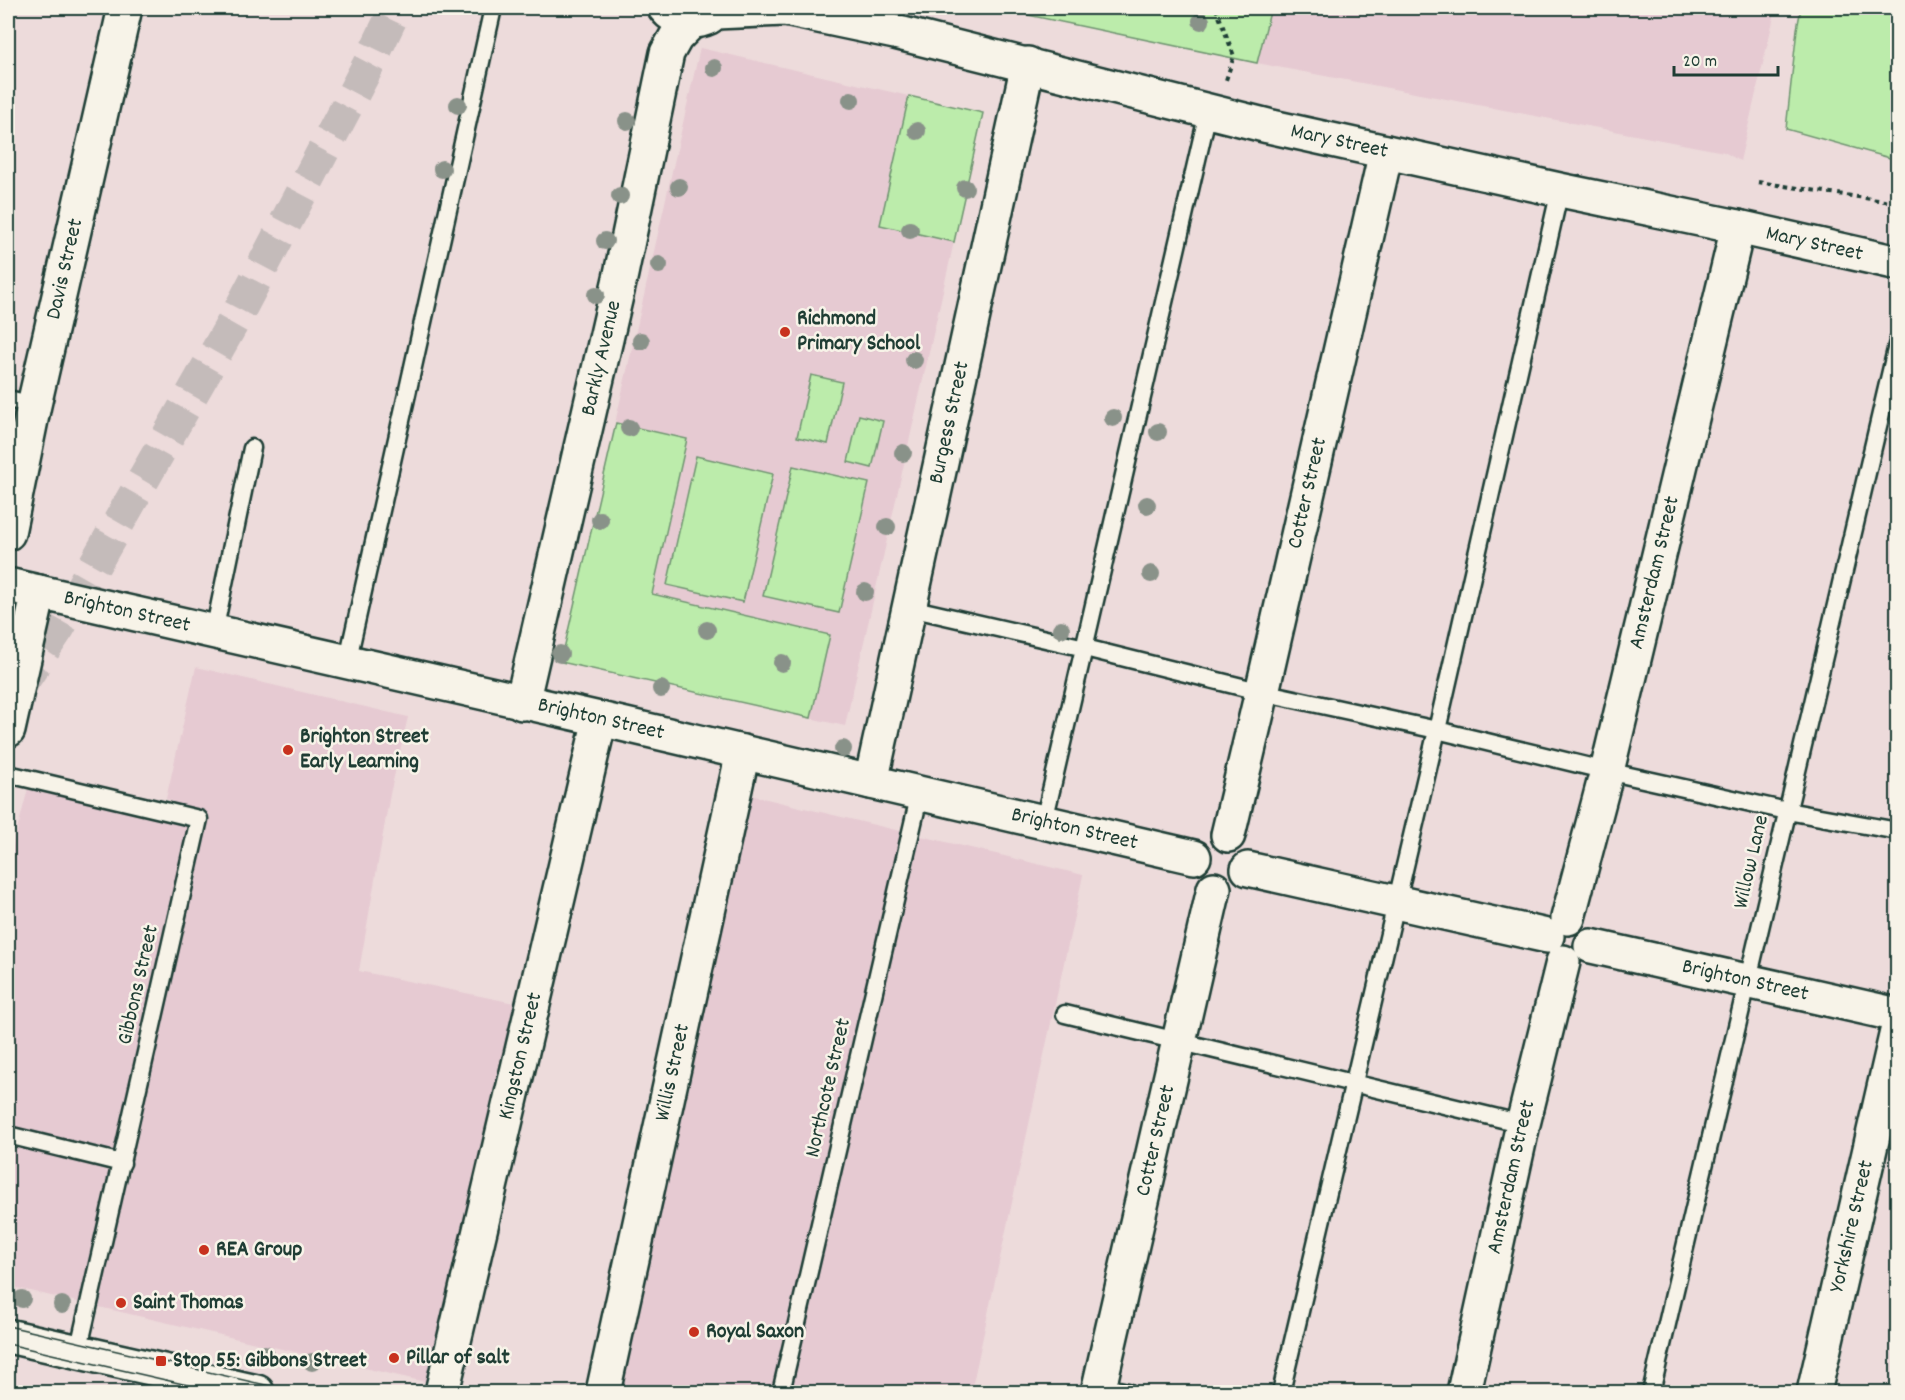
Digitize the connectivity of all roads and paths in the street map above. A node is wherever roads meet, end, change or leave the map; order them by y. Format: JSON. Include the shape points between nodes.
{"nodes":[{"id":1,"x":125,"y":8,"type":"edge"},
{"id":2,"x":493,"y":8,"type":"edge"},
{"id":3,"x":784,"y":8,"type":"edge"},
{"id":4,"x":1216,"y":8,"type":"edge"},
{"id":5,"x":698,"y":12,"type":"edge"},
{"id":6,"x":1028,"y":64,"type":"junction"},
{"id":7,"x":1209,"y":112,"type":"junction"},
{"id":8,"x":1386,"y":152,"type":"junction"},
{"id":9,"x":1758,"y":182,"type":"dead end"},
{"id":10,"x":1560,"y":190,"type":"junction"},
{"id":11,"x":1898,"y":203,"type":"edge"},
{"id":12,"x":1738,"y":226,"type":"junction"},
{"id":13,"x":1898,"y":263,"type":"edge"},
{"id":14,"x":1898,"y":341,"type":"edge"},
{"id":15,"x":21,"y":402,"type":"edge"},
{"id":16,"x":252,"y":448,"type":"dead end"},
{"id":17,"x":8,"y":532,"type":"edge"},
{"id":18,"x":8,"y":585,"type":"edge"},
{"id":19,"x":39,"y":592,"type":"junction"},
{"id":20,"x":910,"y":608,"type":"junction"},
{"id":21,"x":214,"y":632,"type":"junction"},
{"id":22,"x":1085,"y":648,"type":"junction"},
{"id":23,"x":347,"y":663,"type":"junction"},
{"id":24,"x":1262,"y":692,"type":"junction"},
{"id":25,"x":522,"y":703,"type":"junction"},
{"id":26,"x":600,"y":719,"type":"junction"},
{"id":27,"x":8,"y":730,"type":"edge"},
{"id":28,"x":1437,"y":730,"type":"junction"},
{"id":29,"x":743,"y":753,"type":"junction"},
{"id":30,"x":1607,"y":771,"type":"junction"},
{"id":31,"x":8,"y":774,"type":"edge"},
{"id":32,"x":871,"y":782,"type":"junction"},
{"id":33,"x":920,"y":793,"type":"junction"},
{"id":34,"x":1787,"y":811,"type":"junction"},
{"id":35,"x":1044,"y":821,"type":"junction"},
{"id":36,"x":1898,"y":831,"type":"edge"},
{"id":37,"x":1228,"y":835,"type":"junction"},
{"id":38,"x":1194,"y":857,"type":"junction"},
{"id":39,"x":1248,"y":869,"type":"junction"},
{"id":40,"x":1214,"y":889,"type":"junction"},
{"id":41,"x":1396,"y":902,"type":"junction"},
{"id":42,"x":1560,"y":939,"type":"junction"},
{"id":43,"x":1748,"y":980,"type":"junction"},
{"id":44,"x":1065,"y":1014,"type":"dead end"},
{"id":45,"x":1898,"y":1015,"type":"edge"},
{"id":46,"x":1898,"y":1027,"type":"edge"},
{"id":47,"x":1179,"y":1040,"type":"junction"},
{"id":48,"x":1354,"y":1084,"type":"junction"},
{"id":49,"x":1523,"y":1124,"type":"junction"},
{"id":50,"x":8,"y":1135,"type":"edge"},
{"id":51,"x":122,"y":1163,"type":"junction"},
{"id":52,"x":8,"y":1336,"type":"edge"},
{"id":53,"x":78,"y":1352,"type":"junction"},
{"id":54,"x":1109,"y":1390,"type":"edge"},
{"id":55,"x":257,"y":1392,"type":"edge"},
{"id":56,"x":442,"y":1392,"type":"edge"},
{"id":57,"x":603,"y":1392,"type":"edge"},
{"id":58,"x":781,"y":1392,"type":"edge"},
{"id":59,"x":1281,"y":1392,"type":"edge"},
{"id":60,"x":1464,"y":1392,"type":"edge"},
{"id":61,"x":1651,"y":1392,"type":"edge"},
{"id":62,"x":1814,"y":1392,"type":"edge"}],
"edges":[{"from":1,"to":15,"type":"street","name":"Davis Street"},
{"from":2,"to":23,"type":"lane"},
{"from":3,"to":5,"type":"street","name":"Mary Street"},
{"from":3,"to":6,"type":"street","name":"Mary Street"},
{"from":4,"to":7,"type":"path","via":[[1234,56],[1223,88]]},
{"from":5,"to":25,"type":"street","name":"Barkly Avenue","via":[[667,53],[621,274]]},
{"from":6,"to":7,"type":"street","name":"Mary Street"},
{"from":6,"to":20,"type":"street","name":"Burgess Street"},
{"from":7,"to":8,"type":"street","name":"Mary Street"},
{"from":7,"to":22,"type":"lane"},
{"from":8,"to":10,"type":"street","name":"Mary Street"},
{"from":8,"to":24,"type":"street","name":"Cotter Street"},
{"from":9,"to":11,"type":"path"},
{"from":10,"to":12,"type":"street","name":"Mary Street"},
{"from":10,"to":28,"type":"lane"},
{"from":12,"to":13,"type":"street","name":"Mary Street"},
{"from":12,"to":30,"type":"street","name":"Amsterdam Street"},
{"from":14,"to":34,"type":"lane","name":"Willow Lane"},
{"from":15,"to":17,"type":"street","name":"Davis Street"},
{"from":16,"to":21,"type":"lane"},
{"from":18,"to":19,"type":"street","name":"Brighton Street"},
{"from":19,"to":21,"type":"street","name":"Brighton Street"},
{"from":19,"to":27,"type":"street"},
{"from":20,"to":22,"type":"lane"},
{"from":20,"to":32,"type":"street","name":"Burgess Street"},
{"from":21,"to":23,"type":"street","name":"Brighton Street"},
{"from":22,"to":24,"type":"lane"},
{"from":22,"to":35,"type":"lane"},
{"from":23,"to":25,"type":"street","name":"Brighton Street"},
{"from":24,"to":28,"type":"lane"},
{"from":24,"to":37,"type":"street","name":"Cotter Street"},
{"from":25,"to":26,"type":"street","name":"Brighton Street"},
{"from":26,"to":29,"type":"street","name":"Brighton Street"},
{"from":26,"to":56,"type":"street","name":"Kingston Street"},
{"from":28,"to":30,"type":"lane"},
{"from":28,"to":41,"type":"lane"},
{"from":29,"to":32,"type":"street","name":"Brighton Street"},
{"from":29,"to":57,"type":"street","name":"Willis Street"},
{"from":30,"to":34,"type":"lane"},
{"from":30,"to":42,"type":"street","name":"Amsterdam Street"},
{"from":31,"to":51,"type":"lane","name":"Gibbons Street","via":[[199,819]]},
{"from":32,"to":33,"type":"street","name":"Brighton Street"},
{"from":33,"to":35,"type":"street","name":"Brighton Street"},
{"from":33,"to":58,"type":"lane","name":"Northcote Street"},
{"from":34,"to":36,"type":"lane"},
{"from":34,"to":43,"type":"lane","name":"Willow Lane"},
{"from":35,"to":38,"type":"street","name":"Brighton Street"},
{"from":37,"to":38,"type":"street","via":[[1210,837]]},
{"from":37,"to":39,"type":"street","via":[[1243,844]]},
{"from":38,"to":40,"type":"street","via":[[1200,880]]},
{"from":39,"to":40,"type":"street","via":[[1238,884]]},
{"from":39,"to":41,"type":"street"},
{"from":40,"to":47,"type":"street","name":"Cotter Street"},
{"from":41,"to":42,"type":"street"},
{"from":41,"to":48,"type":"lane"},
{"from":42,"to":43,"type":"street","name":"Brighton Street","via":[[1575,920],[1586,927],[1591,946]]},
{"from":42,"to":49,"type":"street","name":"Amsterdam Street"},
{"from":43,"to":45,"type":"street","name":"Brighton Street"},
{"from":43,"to":61,"type":"lane","name":"Willow Lane"},
{"from":44,"to":47,"type":"lane"},
{"from":46,"to":62,"type":"street","name":"Yorkshire Street"},
{"from":47,"to":48,"type":"lane"},
{"from":47,"to":54,"type":"street","name":"Cotter Street"},
{"from":48,"to":49,"type":"lane"},
{"from":48,"to":59,"type":"lane"},
{"from":49,"to":60,"type":"street","name":"Amsterdam Street"},
{"from":50,"to":51,"type":"lane"},
{"from":51,"to":53,"type":"lane","name":"Gibbons Street"},
{"from":52,"to":53,"type":"street"},
{"from":53,"to":55,"type":"street"}]}
